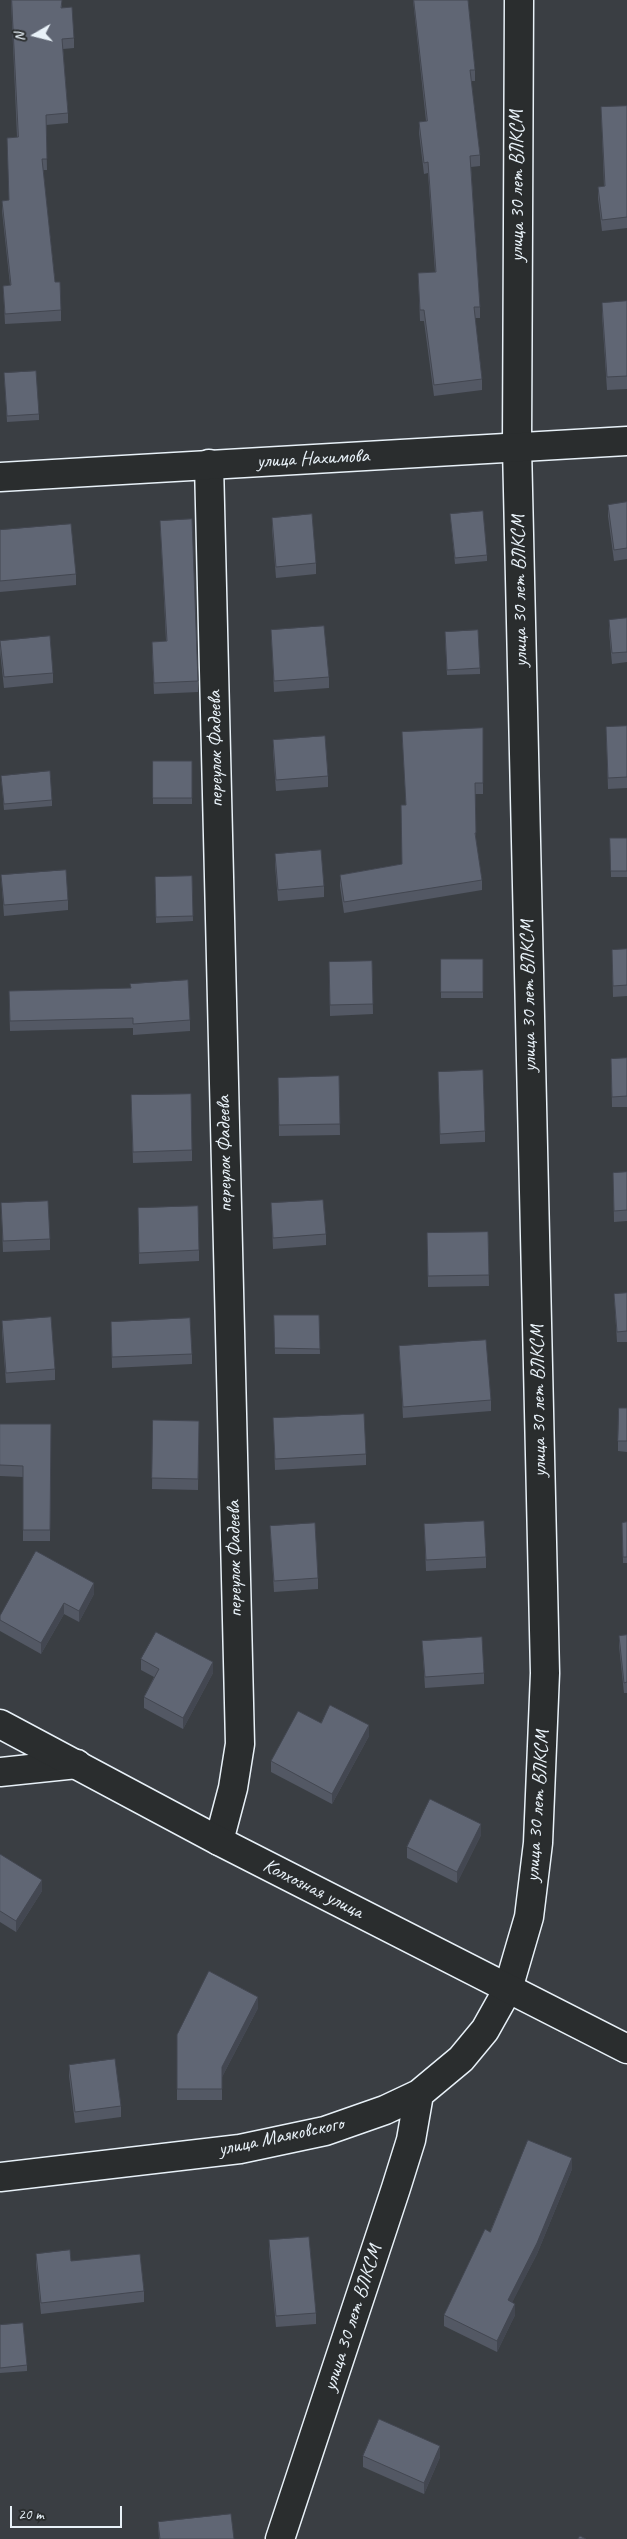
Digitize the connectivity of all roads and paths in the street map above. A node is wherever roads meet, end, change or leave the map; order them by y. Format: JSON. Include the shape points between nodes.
{"nodes":[{"id":1,"x":519,"y":0,"type":"edge"},
{"id":2,"x":627,"y":440,"type":"edge"},
{"id":3,"x":517,"y":447,"type":"junction"},
{"id":4,"x":209,"y":464,"type":"junction"},
{"id":5,"x":0,"y":476,"type":"edge"},
{"id":6,"x":0,"y":1724,"type":"edge"},
{"id":7,"x":77,"y":1764,"type":"junction"},
{"id":8,"x":0,"y":1772,"type":"edge"},
{"id":9,"x":219,"y":1841,"type":"junction"},
{"id":10,"x":508,"y":1989,"type":"junction"},
{"id":11,"x":627,"y":2049,"type":"edge"},
{"id":12,"x":418,"y":2094,"type":"junction"},
{"id":13,"x":0,"y":2177,"type":"edge"},
{"id":14,"x":280,"y":2539,"type":"edge"}],
"edges":[{"from":1,"to":3,"type":"street","name":"улица 30 лет ВЛКСМ"},
{"from":2,"to":3,"type":"street","name":"улица Нахимова"},
{"from":3,"to":4,"type":"street","name":"улица Нахимова"},
{"from":3,"to":10,"type":"street","name":"улица 30 лет ВЛКСМ","via":[[545,1673],[538,1843],[529,1917]]},
{"from":4,"to":5,"type":"street","name":"улица Нахимова"},
{"from":4,"to":9,"type":"street","name":"переулок Фадеева","via":[[240,1744]]},
{"from":6,"to":7,"type":"street","name":"Колхозная улица"},
{"from":7,"to":8,"type":"street"},
{"from":7,"to":9,"type":"street","name":"Колхозная улица"},
{"from":9,"to":10,"type":"street","name":"Колхозная улица"},
{"from":10,"to":11,"type":"street","name":"Колхозная улица"},
{"from":10,"to":12,"type":"street","name":"улица Маяковского","via":[[485,2030],[461,2060]]},
{"from":12,"to":13,"type":"street","name":"улица Маяковского","via":[[385,2110],[325,2131],[240,2149]]},
{"from":12,"to":14,"type":"street","name":"улица 30 лет ВЛКСМ","via":[[411,2140]]}]}
